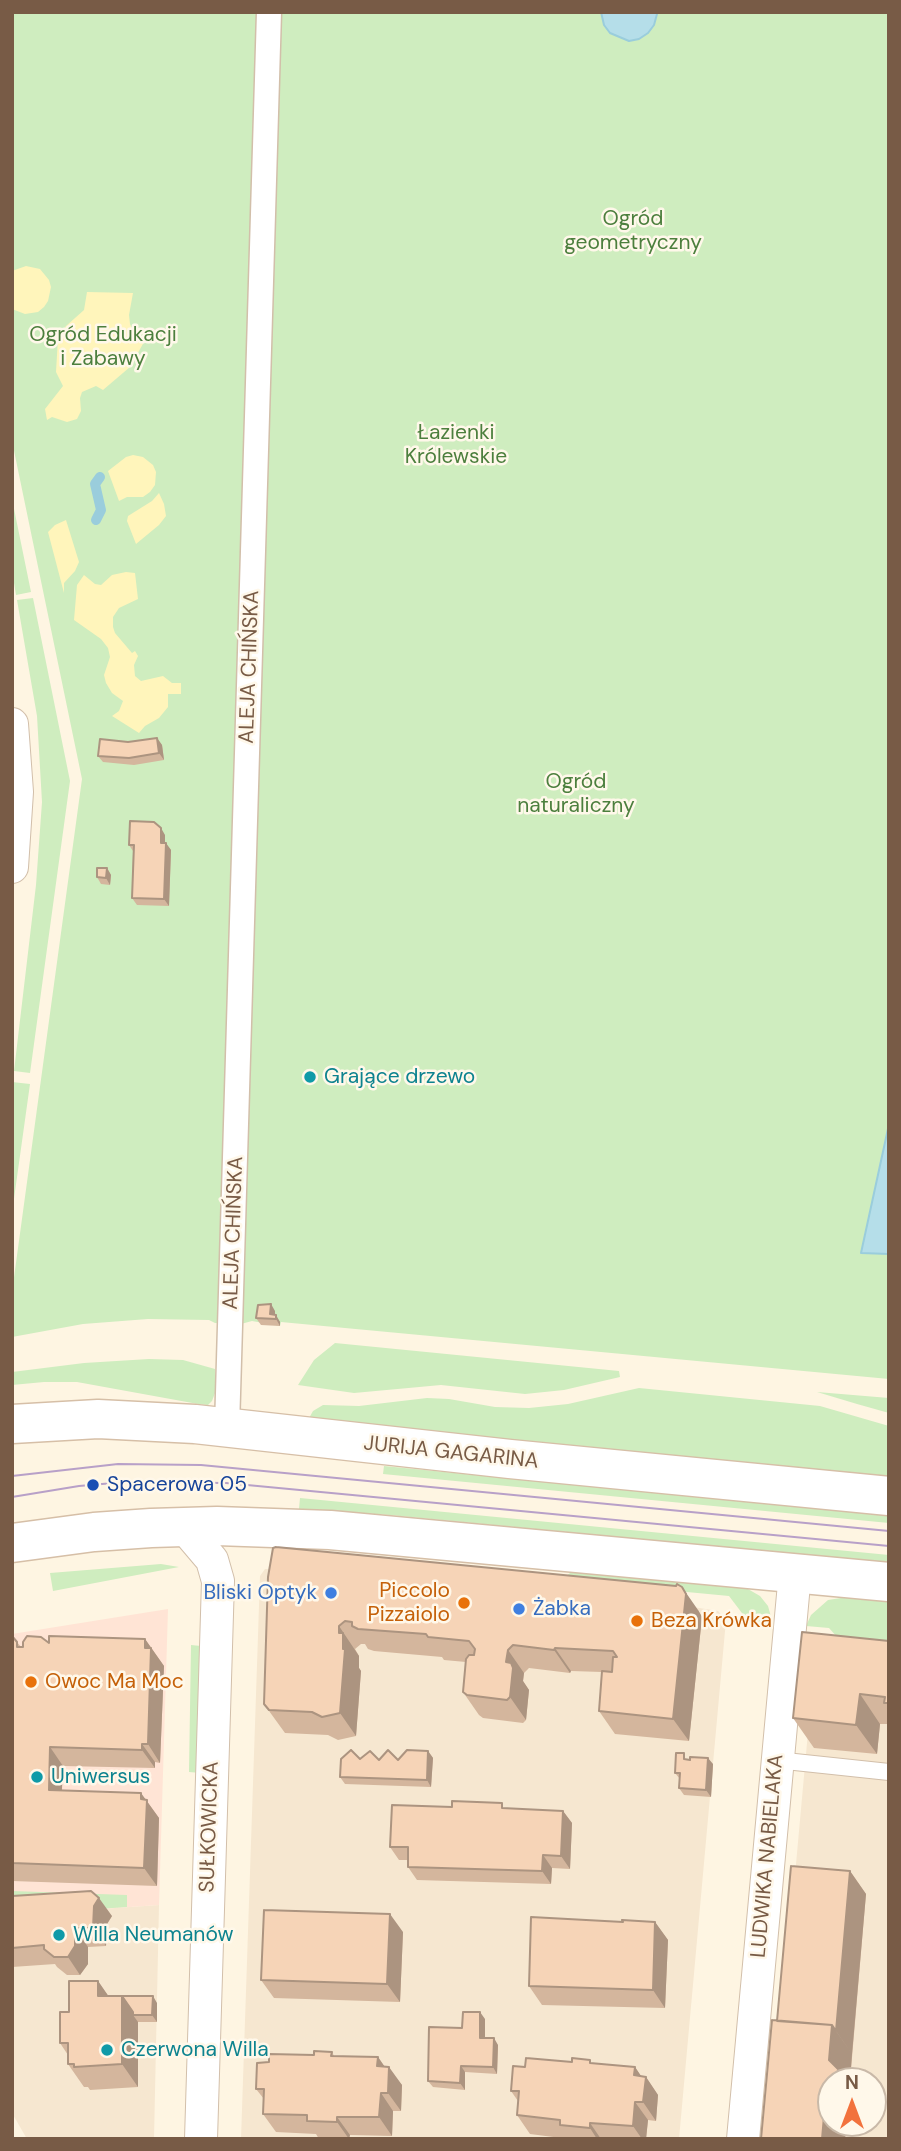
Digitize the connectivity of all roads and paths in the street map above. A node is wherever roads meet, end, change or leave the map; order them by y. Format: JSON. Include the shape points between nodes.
{"nodes":[{"id":1,"x":269,"y":12,"type":"edge"},
{"id":2,"x":12,"y":724,"type":"edge"},
{"id":3,"x":12,"y":867,"type":"edge"},
{"id":4,"x":12,"y":1424,"type":"edge"},
{"id":5,"x":227,"y":1427,"type":"junction"},
{"id":6,"x":889,"y":1496,"type":"edge"},
{"id":7,"x":184,"y":1527,"type":"junction"},
{"id":8,"x":12,"y":1543,"type":"edge"},
{"id":9,"x":795,"y":1573,"type":"junction"},
{"id":10,"x":889,"y":1583,"type":"edge"},
{"id":11,"x":776,"y":1760,"type":"junction"},
{"id":12,"x":889,"y":1772,"type":"edge"},
{"id":13,"x":201,"y":2139,"type":"edge"},
{"id":14,"x":743,"y":2139,"type":"edge"}],
"edges":[{"from":1,"to":5,"type":"street","name":"ALEJA CHIŃSKA"},
{"from":2,"to":3,"type":"street","via":[[18,792]]},
{"from":4,"to":5,"type":"main road","name":"JURIJA GAGARINA","via":[[119,1419]]},
{"from":5,"to":6,"type":"main road","name":"JURIJA GAGARINA"},
{"from":7,"to":8,"type":"main road"},
{"from":7,"to":9,"type":"main road","via":[[330,1530]]},
{"from":7,"to":13,"type":"street","name":"SUŁKOWICKA","via":[[212,1560],[218,1581]]},
{"from":9,"to":10,"type":"main road"},
{"from":9,"to":11,"type":"street","name":"LUDWIKA NABIELAKA"},
{"from":11,"to":12,"type":"lane"},
{"from":11,"to":14,"type":"street","name":"LUDWIKA NABIELAKA"}]}
